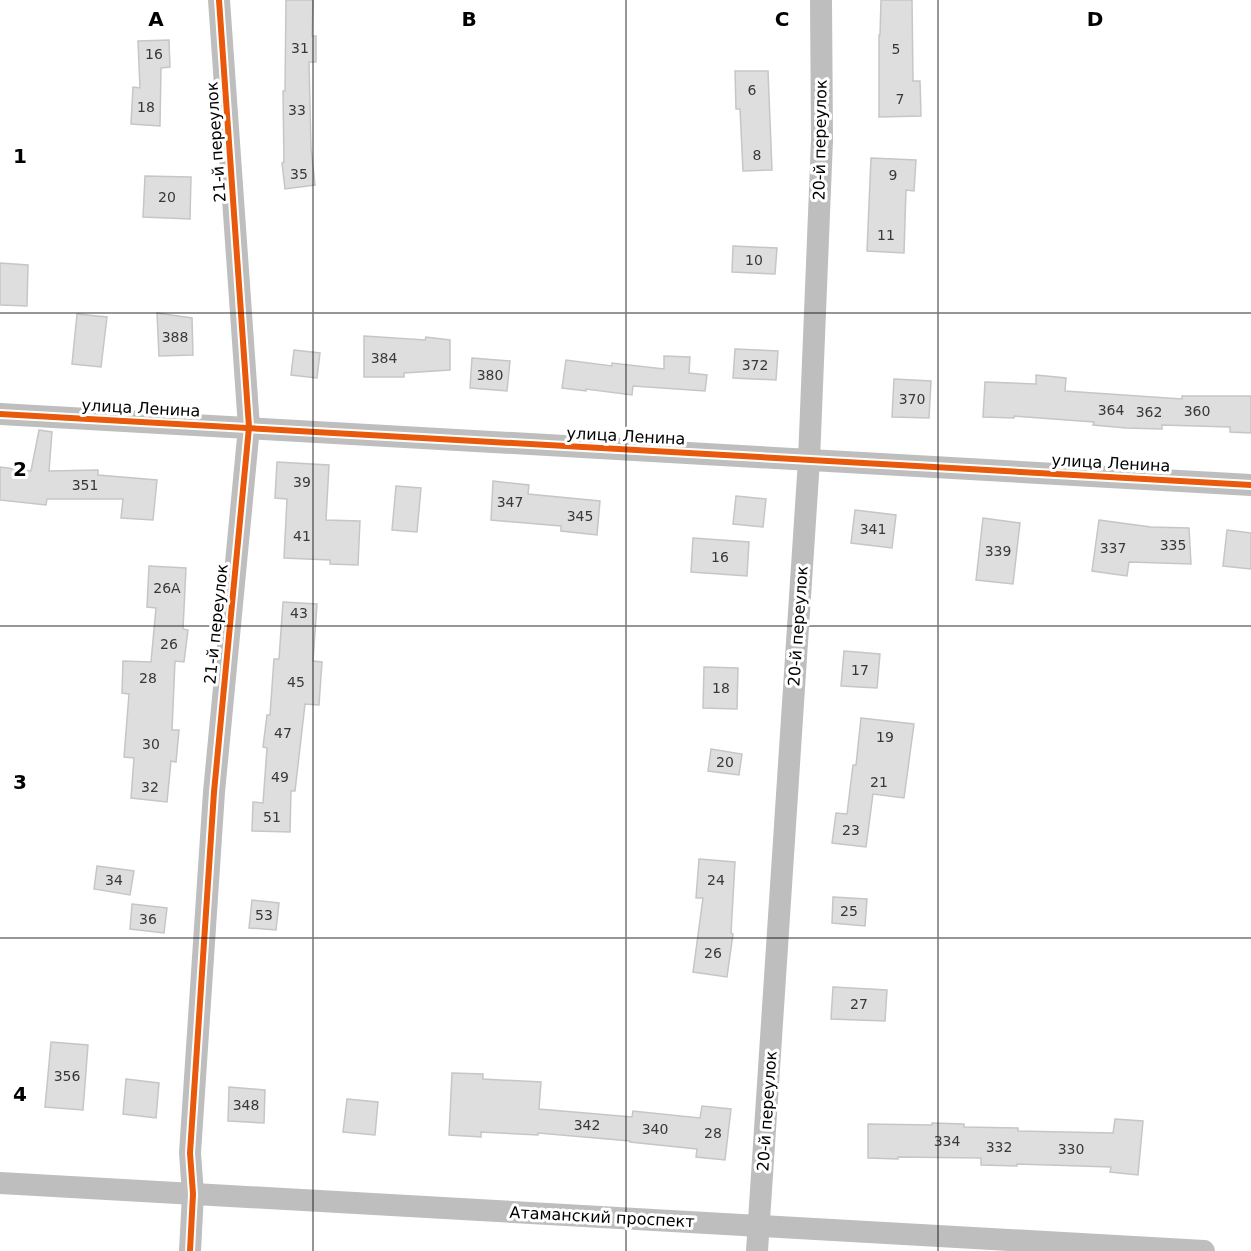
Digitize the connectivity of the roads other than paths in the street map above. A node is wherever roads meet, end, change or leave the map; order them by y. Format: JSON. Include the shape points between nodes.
{"nodes":[{"id":1,"x":219,"y":0,"type":"edge"},
{"id":2,"x":821,"y":0,"type":"edge"},
{"id":3,"x":0,"y":414,"type":"edge"},
{"id":4,"x":249,"y":428,"type":"junction"},
{"id":5,"x":809,"y":460,"type":"junction"},
{"id":6,"x":1251,"y":485,"type":"edge"},
{"id":7,"x":0,"y":1183,"type":"edge"},
{"id":8,"x":194,"y":1194,"type":"junction"},
{"id":9,"x":759,"y":1226,"type":"junction"},
{"id":10,"x":190,"y":1251,"type":"edge"},
{"id":11,"x":757,"y":1251,"type":"edge"},
{"id":12,"x":1204,"y":1251,"type":"edge"}],
"edges":[{"from":1,"to":4,"type":"street","name":"21-й переулок"},
{"from":2,"to":5,"type":"street","name":"20-й переулок","via":[[822,140]]},
{"from":3,"to":4,"type":"street","name":"улица Ленина"},
{"from":4,"to":5,"type":"street","name":"улица Ленина"},
{"from":4,"to":8,"type":"street","name":"21-й переулок","via":[[213,792],[190,1152]]},
{"from":5,"to":6,"type":"street","name":"улица Ленина"},
{"from":5,"to":9,"type":"street","name":"20-й переулок"},
{"from":7,"to":8,"type":"street","name":"Атаманский проспект"},
{"from":8,"to":9,"type":"street","name":"Атаманский проспект"},
{"from":8,"to":10,"type":"street","name":"21-й переулок"},
{"from":9,"to":11,"type":"street","name":"20-й переулок"},
{"from":9,"to":12,"type":"street","name":"Атаманский проспект"}]}
